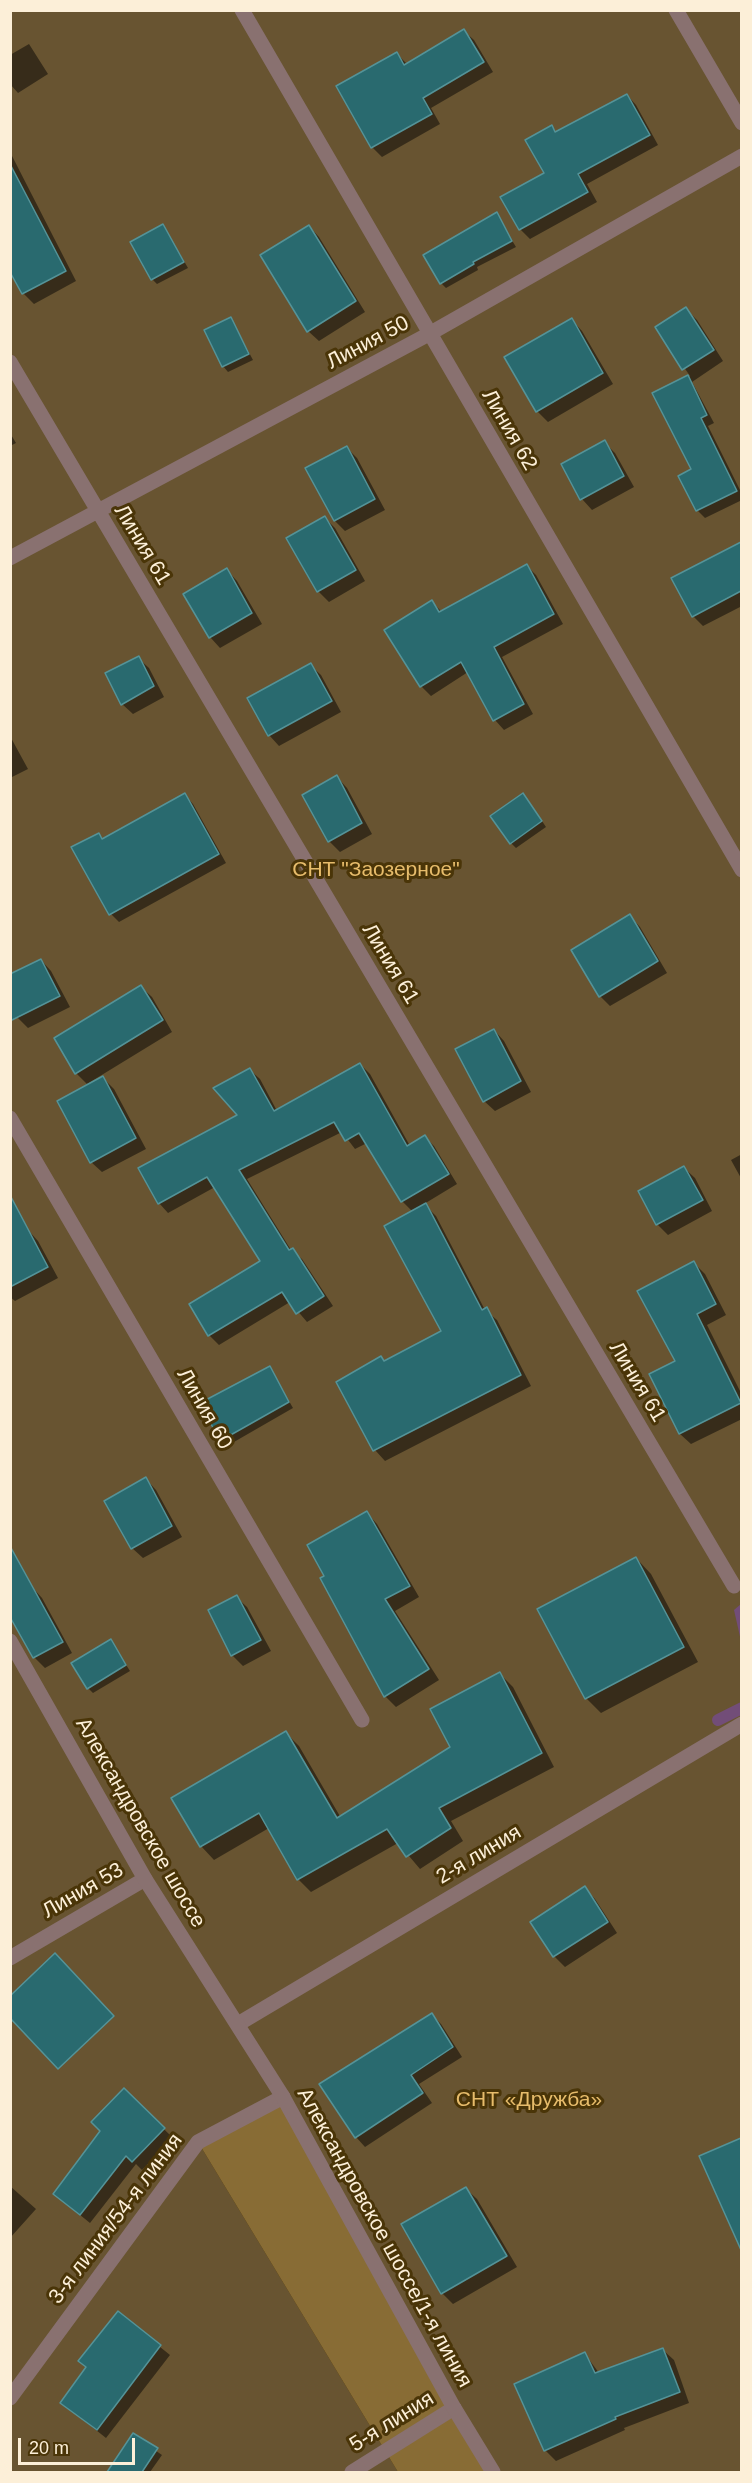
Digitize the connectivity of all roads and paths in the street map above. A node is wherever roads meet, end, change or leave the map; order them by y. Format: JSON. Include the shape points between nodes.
{"nodes":[{"id":1,"x":242,"y":10,"type":"edge"},
{"id":2,"x":676,"y":10,"type":"edge"},
{"id":3,"x":741,"y":123,"type":"edge"},
{"id":4,"x":741,"y":156,"type":"edge"},
{"id":5,"x":429,"y":334,"type":"junction"},
{"id":6,"x":10,"y":362,"type":"edge"},
{"id":7,"x":97,"y":510,"type":"junction"},
{"id":8,"x":10,"y":558,"type":"edge"},
{"id":9,"x":741,"y":870,"type":"edge"},
{"id":10,"x":10,"y":1118,"type":"edge"},
{"id":11,"x":734,"y":1586,"type":"dead end"},
{"id":12,"x":10,"y":1641,"type":"edge"},
{"id":13,"x":362,"y":1720,"type":"dead end"},
{"id":14,"x":741,"y":1724,"type":"edge"},
{"id":15,"x":145,"y":1879,"type":"junction"},
{"id":16,"x":10,"y":1958,"type":"edge"},
{"id":17,"x":238,"y":2024,"type":"junction"},
{"id":18,"x":283,"y":2097,"type":"junction"},
{"id":19,"x":10,"y":2398,"type":"edge"},
{"id":20,"x":454,"y":2408,"type":"junction"},
{"id":21,"x":352,"y":2472,"type":"edge"},
{"id":22,"x":493,"y":2472,"type":"edge"}],
"edges":[{"from":1,"to":5,"type":"street","name":"Линия 62"},
{"from":2,"to":3,"type":"street"},
{"from":4,"to":5,"type":"street","name":"Линия 50"},
{"from":5,"to":7,"type":"street","name":"Линия 50"},
{"from":5,"to":9,"type":"street","name":"Линия 62"},
{"from":6,"to":7,"type":"street","name":"Линия 61"},
{"from":7,"to":8,"type":"street","name":"Линия 50"},
{"from":7,"to":11,"type":"street","name":"Линия 61"},
{"from":10,"to":13,"type":"street","name":"Линия 60"},
{"from":12,"to":15,"type":"street","name":"Александровское шоссе"},
{"from":14,"to":17,"type":"street","name":"2-я линия"},
{"from":15,"to":16,"type":"street","name":"Линия 53"},
{"from":15,"to":17,"type":"street","name":"Александровское шоссе"},
{"from":17,"to":18,"type":"street","name":"Александровское шоссе/1-я линия"},
{"from":18,"to":19,"type":"street","name":"3-я линия/54-я линия","via":[[198,2142]]},
{"from":18,"to":20,"type":"street","name":"Александровское шоссе/1-я линия"},
{"from":20,"to":21,"type":"street","name":"5-я линия"},
{"from":20,"to":22,"type":"street","name":"Александровское шоссе/1-я линия"}]}
